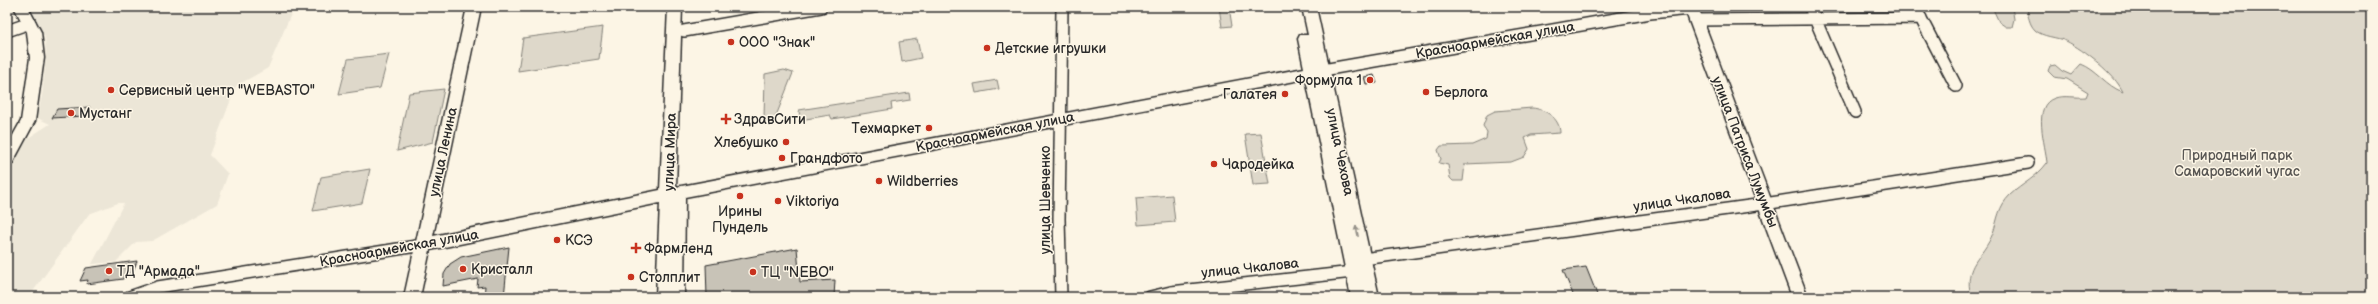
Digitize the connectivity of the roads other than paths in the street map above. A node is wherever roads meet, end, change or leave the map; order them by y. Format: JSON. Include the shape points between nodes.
{"nodes":[{"id":1,"x":21,"y":7,"type":"edge"},
{"id":2,"x":474,"y":7,"type":"edge"},
{"id":3,"x":675,"y":7,"type":"edge"},
{"id":4,"x":684,"y":7,"type":"edge"},
{"id":5,"x":821,"y":7,"type":"edge"},
{"id":6,"x":1062,"y":7,"type":"edge"},
{"id":7,"x":1299,"y":7,"type":"edge"},
{"id":8,"x":1309,"y":7,"type":"edge"},
{"id":9,"x":1810,"y":7,"type":"edge"},
{"id":10,"x":1915,"y":7,"type":"edge"},
{"id":11,"x":1692,"y":12,"type":"edge"},
{"id":12,"x":1921,"y":18,"type":"junction"},
{"id":13,"x":1816,"y":19,"type":"junction"},
{"id":14,"x":30,"y":23,"type":"junction"},
{"id":15,"x":7,"y":31,"type":"edge"},
{"id":16,"x":679,"y":32,"type":"junction"},
{"id":17,"x":1317,"y":71,"type":"junction"},
{"id":18,"x":1956,"y":86,"type":"dead end"},
{"id":19,"x":1855,"y":112,"type":"dead end"},
{"id":20,"x":1060,"y":120,"type":"junction"},
{"id":21,"x":13,"y":141,"type":"edge"},
{"id":22,"x":7,"y":160,"type":"edge"},
{"id":23,"x":2028,"y":163,"type":"dead end"},
{"id":24,"x":673,"y":193,"type":"junction"},
{"id":25,"x":1764,"y":204,"type":"junction"},
{"id":26,"x":423,"y":246,"type":"junction"},
{"id":27,"x":1358,"y":265,"type":"junction"},
{"id":28,"x":130,"y":297,"type":"edge"},
{"id":29,"x":412,"y":297,"type":"edge"},
{"id":30,"x":664,"y":297,"type":"edge"},
{"id":31,"x":676,"y":297,"type":"edge"},
{"id":32,"x":1061,"y":297,"type":"edge"},
{"id":33,"x":1150,"y":297,"type":"edge"},
{"id":34,"x":1359,"y":297,"type":"edge"},
{"id":35,"x":1371,"y":297,"type":"edge"},
{"id":36,"x":1800,"y":297,"type":"edge"}],
"edges":[{"from":1,"to":14,"type":"street"},
{"from":2,"to":26,"type":"street","name":"улица Ленина"},
{"from":3,"to":16,"type":"street","name":"улица Мира"},
{"from":4,"to":16,"type":"street","name":"улица Мира"},
{"from":5,"to":16,"type":"street"},
{"from":6,"to":20,"type":"street","name":"улица Шевченко"},
{"from":7,"to":17,"type":"street","name":"улица Чехова"},
{"from":8,"to":17,"type":"street","name":"улица Чехова"},
{"from":9,"to":13,"type":"street"},
{"from":10,"to":12,"type":"street"},
{"from":11,"to":13,"type":"street","name":"Красноармейская улица"},
{"from":11,"to":17,"type":"street","name":"Красноармейская улица","via":[[1642,14]]},
{"from":11,"to":25,"type":"street","name":"улица Патриса Лумумбы"},
{"from":12,"to":13,"type":"street","name":"Красноармейская улица"},
{"from":12,"to":18,"type":"street"},
{"from":13,"to":19,"type":"street"},
{"from":14,"to":15,"type":"street"},
{"from":14,"to":21,"type":"street","via":[[36,40],[37,58],[30,112]]},
{"from":16,"to":24,"type":"street","name":"улица Мира"},
{"from":17,"to":20,"type":"street","name":"Красноармейская улица"},
{"from":17,"to":27,"type":"street","name":"улица Чехова"},
{"from":20,"to":24,"type":"street","name":"Красноармейская улица"},
{"from":20,"to":32,"type":"street","name":"улица Шевченко"},
{"from":21,"to":22,"type":"street"},
{"from":23,"to":25,"type":"street","name":"улица Чкалова"},
{"from":24,"to":26,"type":"street","name":"Красноармейская улица"},
{"from":24,"to":30,"type":"street","name":"улица Мира"},
{"from":24,"to":31,"type":"street","name":"улица Мира"},
{"from":25,"to":27,"type":"street","name":"улица Чкалова"},
{"from":25,"to":36,"type":"street","name":"улица Патриса Лумумбы"},
{"from":26,"to":28,"type":"street","name":"Красноармейская улица","via":[[158,287]]},
{"from":26,"to":29,"type":"street","name":"улица Ленина"},
{"from":27,"to":33,"type":"street","name":"улица Чкалова"},
{"from":27,"to":34,"type":"street","name":"улица Чехова"},
{"from":27,"to":35,"type":"street","name":"улица Чехова"}]}
